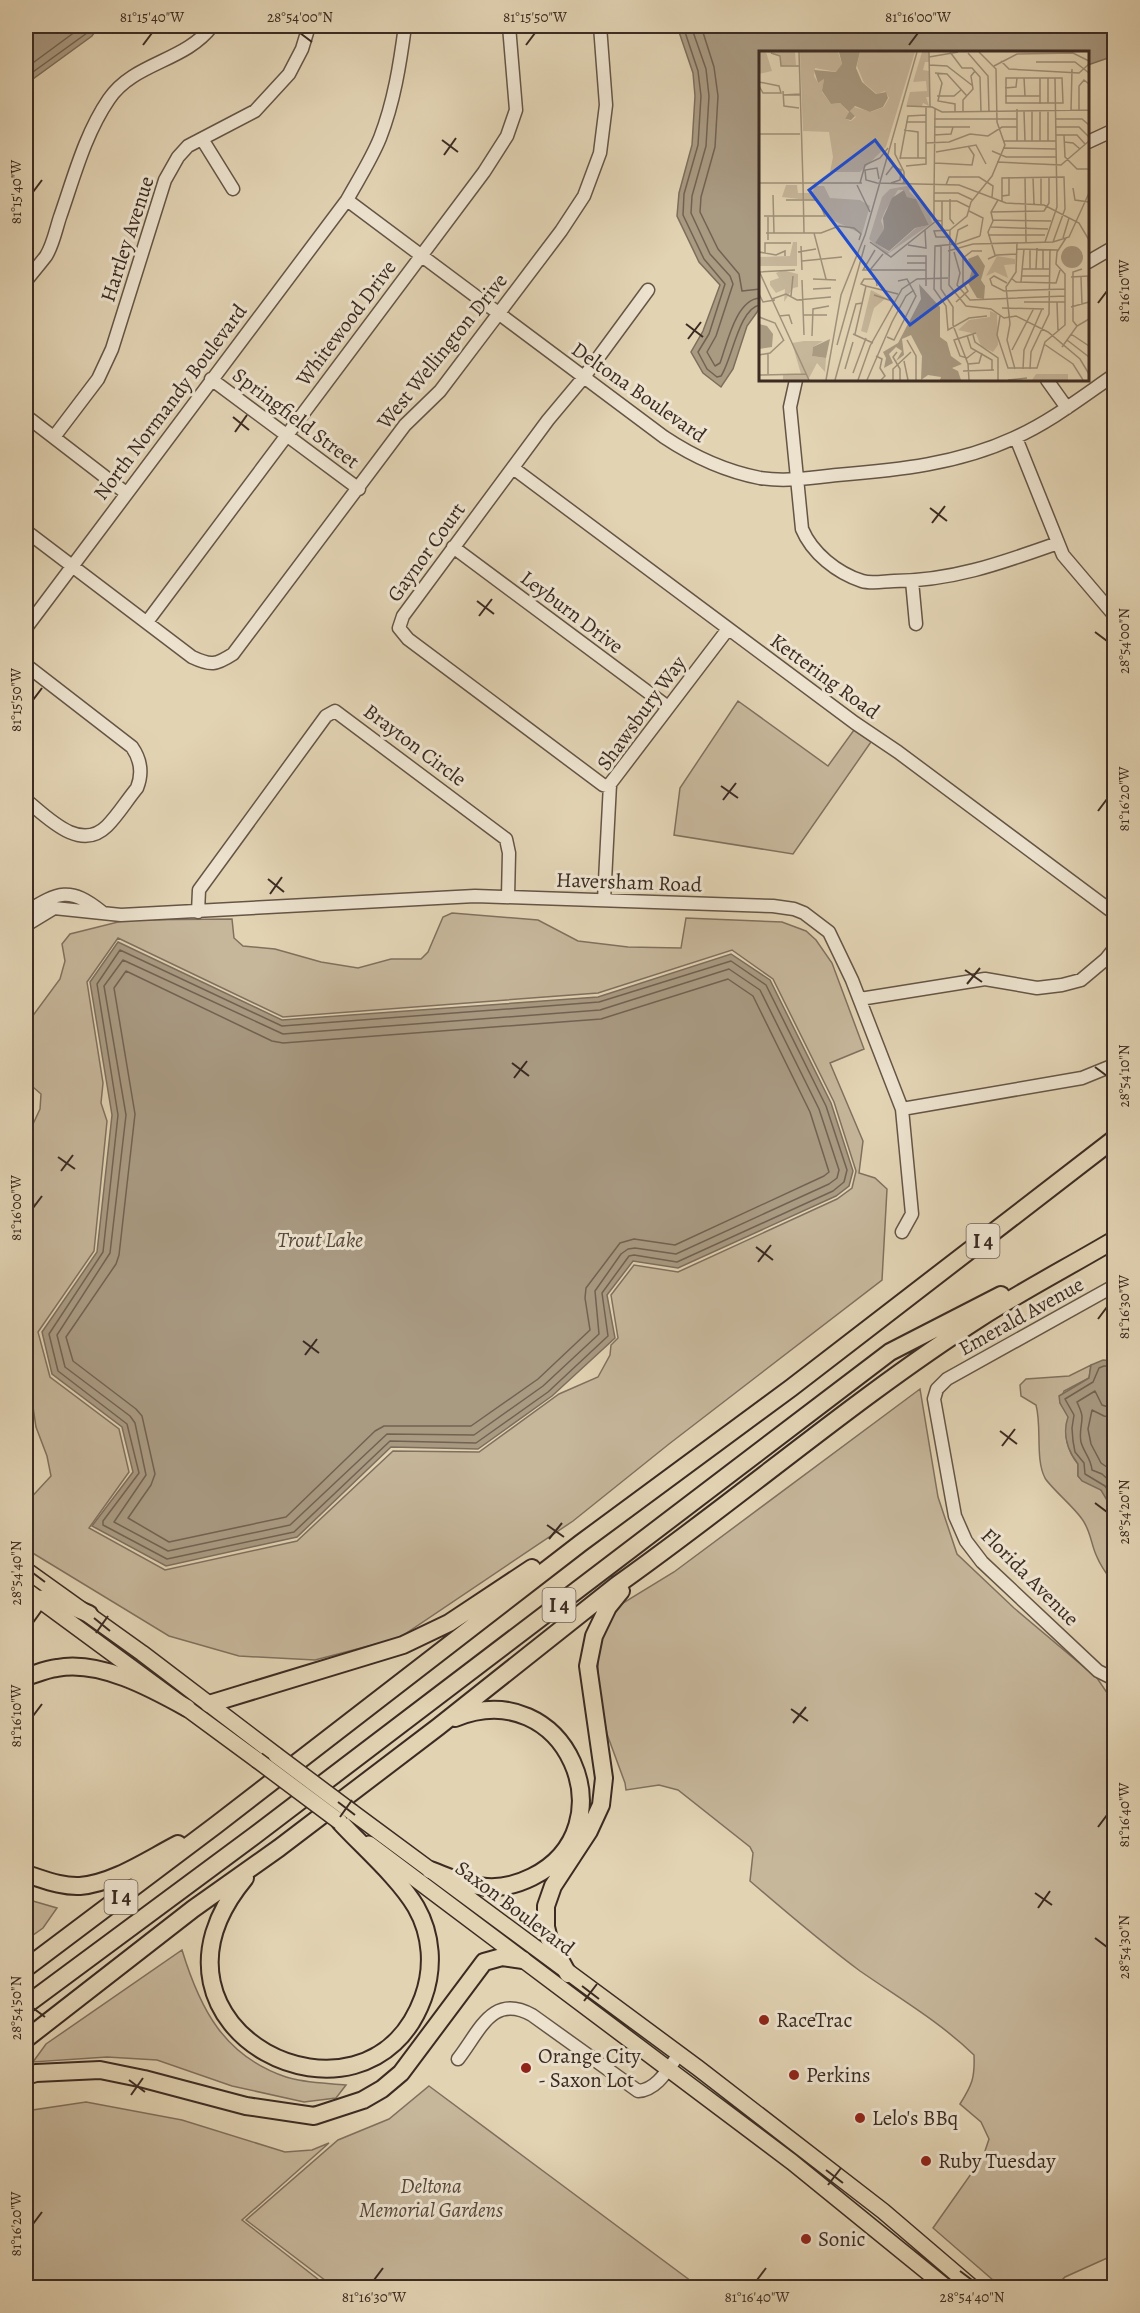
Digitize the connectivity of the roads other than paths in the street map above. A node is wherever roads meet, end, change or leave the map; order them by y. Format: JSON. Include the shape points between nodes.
{"nodes":[{"id":1,"x":212,"y":26,"type":"edge"},
{"id":2,"x":309,"y":26,"type":"edge"},
{"id":3,"x":405,"y":26,"type":"edge"},
{"id":4,"x":509,"y":26,"type":"edge"},
{"id":5,"x":600,"y":26,"type":"edge"},
{"id":6,"x":1114,"y":130,"type":"edge"},
{"id":7,"x":202,"y":139,"type":"junction"},
{"id":8,"x":1089,"y":142,"type":"edge"},
{"id":9,"x":233,"y":189,"type":"dead end"},
{"id":10,"x":347,"y":200,"type":"junction"},
{"id":11,"x":1114,"y":247,"type":"edge"},
{"id":12,"x":421,"y":255,"type":"junction"},
{"id":13,"x":1089,"y":261,"type":"edge"},
{"id":14,"x":26,"y":280,"type":"edge"},
{"id":15,"x":648,"y":290,"type":"dead end"},
{"id":16,"x":499,"y":314,"type":"junction"},
{"id":17,"x":1114,"y":376,"type":"edge"},
{"id":18,"x":584,"y":377,"type":"junction"},
{"id":19,"x":211,"y":379,"type":"junction"},
{"id":20,"x":796,"y":381,"type":"edge"},
{"id":21,"x":1048,"y":381,"type":"edge"},
{"id":22,"x":1067,"y":408,"type":"junction"},
{"id":23,"x":26,"y":417,"type":"edge"},
{"id":24,"x":286,"y":435,"type":"junction"},
{"id":25,"x":54,"y":437,"type":"junction"},
{"id":26,"x":1016,"y":438,"type":"junction"},
{"id":27,"x":513,"y":468,"type":"junction"},
{"id":28,"x":796,"y":479,"type":"junction"},
{"id":29,"x":358,"y":489,"type":"junction"},
{"id":30,"x":126,"y":493,"type":"junction"},
{"id":31,"x":26,"y":531,"type":"edge"},
{"id":32,"x":1058,"y":543,"type":"junction"},
{"id":33,"x":453,"y":547,"type":"junction"},
{"id":34,"x":73,"y":566,"type":"junction"},
{"id":35,"x":912,"y":581,"type":"junction"},
{"id":36,"x":1114,"y":615,"type":"edge"},
{"id":37,"x":147,"y":622,"type":"junction"},
{"id":38,"x":916,"y":624,"type":"dead end"},
{"id":39,"x":26,"y":628,"type":"edge"},
{"id":40,"x":728,"y":629,"type":"junction"},
{"id":41,"x":26,"y":665,"type":"edge"},
{"id":42,"x":668,"y":707,"type":"junction"},
{"id":43,"x":610,"y":787,"type":"junction"},
{"id":44,"x":26,"y":800,"type":"edge"},
{"id":45,"x":508,"y":897,"type":"junction"},
{"id":46,"x":604,"y":900,"type":"junction"},
{"id":47,"x":26,"y":912,"type":"edge"},
{"id":48,"x":102,"y":912,"type":"junction"},
{"id":49,"x":198,"y":912,"type":"junction"},
{"id":50,"x":1114,"y":913,"type":"edge"},
{"id":51,"x":26,"y":925,"type":"edge"},
{"id":52,"x":1114,"y":949,"type":"edge"},
{"id":53,"x":860,"y":999,"type":"junction"},
{"id":54,"x":1114,"y":1065,"type":"edge"},
{"id":55,"x":902,"y":1109,"type":"junction"},
{"id":56,"x":1114,"y":1139,"type":"edge"},
{"id":57,"x":902,"y":1233,"type":"dead end"},
{"id":58,"x":1114,"y":1240,"type":"edge"},
{"id":59,"x":1114,"y":1287,"type":"edge"},
{"id":60,"x":947,"y":1379,"type":"joint"},
{"id":61,"x":581,"y":1543,"type":"junction"},
{"id":62,"x":663,"y":1553,"type":"junction"},
{"id":63,"x":26,"y":1570,"type":"edge"},
{"id":64,"x":32,"y":1594,"type":"edge"},
{"id":65,"x":89,"y":1614,"type":"junction"},
{"id":66,"x":26,"y":1617,"type":"edge"},
{"id":67,"x":26,"y":1677,"type":"edge"},
{"id":68,"x":1114,"y":1679,"type":"edge"},
{"id":69,"x":209,"y":1704,"type":"junction"},
{"id":70,"x":187,"y":1708,"type":"junction"},
{"id":71,"x":438,"y":1727,"type":"junction"},
{"id":72,"x":346,"y":1817,"type":"junction"},
{"id":73,"x":216,"y":1825,"type":"junction"},
{"id":74,"x":279,"y":1848,"type":"junction"},
{"id":75,"x":430,"y":1870,"type":"junction"},
{"id":76,"x":26,"y":1874,"type":"edge"},
{"id":77,"x":523,"y":1960,"type":"junction"},
{"id":78,"x":26,"y":1968,"type":"edge"},
{"id":79,"x":568,"y":1974,"type":"junction"},
{"id":80,"x":26,"y":2005,"type":"edge"},
{"id":81,"x":26,"y":2039,"type":"edge"},
{"id":82,"x":679,"y":2054,"type":"junction"},
{"id":83,"x":458,"y":2059,"type":"dead end"},
{"id":84,"x":668,"y":2069,"type":"junction"},
{"id":85,"x":26,"y":2076,"type":"edge"},
{"id":86,"x":872,"y":2225,"type":"junction"},
{"id":87,"x":906,"y":2230,"type":"junction"},
{"id":88,"x":895,"y":2244,"type":"junction"},
{"id":89,"x":936,"y":2255,"type":"junction"},
{"id":90,"x":947,"y":2288,"type":"edge"},
{"id":91,"x":973,"y":2288,"type":"edge"}],
"edges":[{"from":1,"to":14,"type":"street","via":[[191,47],[149,66],[110,98],[90,134],[47,255]]},
{"from":2,"to":7,"type":"street","name":"Hartley Avenue","via":[[289,74],[255,111]]},
{"from":3,"to":10,"type":"street","name":"North Normandy Boulevard","via":[[400,70],[386,122]]},
{"from":4,"to":12,"type":"street","name":"Whitewood Drive","via":[[516,110],[507,136]]},
{"from":5,"to":16,"type":"street","name":"West Wellington Drive","via":[[606,105],[600,153],[584,196]]},
{"from":6,"to":8,"type":"street"},
{"from":7,"to":9,"type":"street"},
{"from":7,"to":25,"type":"street","name":"Hartley Avenue","via":[[178,157],[165,180],[112,349],[98,379]]},
{"from":10,"to":12,"type":"street","name":"Deltona Boulevard"},
{"from":10,"to":19,"type":"street","name":"North Normandy Boulevard"},
{"from":11,"to":13,"type":"street"},
{"from":12,"to":16,"type":"street","name":"Deltona Boulevard"},
{"from":12,"to":24,"type":"street","name":"Whitewood Drive"},
{"from":15,"to":18,"type":"street","name":"Gaynor Court"},
{"from":16,"to":18,"type":"street","name":"Deltona Boulevard"},
{"from":16,"to":29,"type":"street","name":"West Wellington Drive","via":[[440,391],[405,425]]},
{"from":17,"to":22,"type":"street","name":"Deltona Boulevard"},
{"from":18,"to":27,"type":"street","name":"Gaynor Court"},
{"from":18,"to":28,"type":"street","name":"Deltona Boulevard","via":[[691,455],[761,478]]},
{"from":19,"to":24,"type":"street","name":"Springfield Street"},
{"from":19,"to":30,"type":"street","name":"North Normandy Boulevard"},
{"from":20,"to":28,"type":"street","via":[[790,407]]},
{"from":21,"to":22,"type":"street"},
{"from":22,"to":26,"type":"street","name":"Deltona Boulevard"},
{"from":23,"to":25,"type":"street"},
{"from":24,"to":29,"type":"street","name":"Springfield Street"},
{"from":24,"to":37,"type":"street","name":"Whitewood Drive"},
{"from":25,"to":30,"type":"street"},
{"from":26,"to":28,"type":"street","name":"Deltona Boulevard","via":[[942,463]]},
{"from":26,"to":32,"type":"street"},
{"from":27,"to":33,"type":"street","name":"Gaynor Court"},
{"from":27,"to":40,"type":"street","name":"Kettering Road"},
{"from":28,"to":35,"type":"street","via":[[802,529],[815,552],[864,582]]},
{"from":29,"to":37,"type":"street","name":"West Wellington Drive","via":[[233,654],[218,664],[192,657]]},
{"from":30,"to":34,"type":"street","name":"North Normandy Boulevard"},
{"from":31,"to":34,"type":"street"},
{"from":32,"to":35,"type":"street","via":[[985,569]]},
{"from":32,"to":36,"type":"street","via":[[1073,569]]},
{"from":33,"to":42,"type":"street","name":"Leyburn Drive"},
{"from":33,"to":43,"type":"street","name":"Gaynor Court","via":[[403,616],[399,628],[408,639]]},
{"from":34,"to":37,"type":"street"},
{"from":34,"to":39,"type":"street","name":"North Normandy Boulevard"},
{"from":35,"to":38,"type":"street"},
{"from":40,"to":42,"type":"street","name":"Shawsbury Way"},
{"from":40,"to":50,"type":"street","name":"Kettering Road"},
{"from":41,"to":44,"type":"street","via":[[132,747],[141,764],[137,788],[106,827],[87,836],[66,831]]},
{"from":42,"to":43,"type":"street","name":"Shawsbury Way"},
{"from":43,"to":46,"type":"street","name":"Shawsbury Way"},
{"from":45,"to":46,"type":"street","name":"Haversham Road"},
{"from":45,"to":49,"type":"street","name":"Haversham Road"},
{"from":45,"to":49,"type":"street","name":"Brayton Circle","via":[[506,839],[335,711],[326,716],[199,890]]},
{"from":46,"to":53,"type":"street","name":"Haversham Road","via":[[794,909],[829,932]]},
{"from":47,"to":48,"type":"street","name":"Haversham Road","via":[[62,894],[74,895]]},
{"from":48,"to":49,"type":"street","name":"Haversham Road"},
{"from":48,"to":51,"type":"street","name":"Haversham Road","via":[[54,908]]},
{"from":52,"to":53,"type":"street","via":[[1080,980],[1062,986],[1037,988],[984,979]]},
{"from":53,"to":55,"type":"street","name":"Haversham Road"},
{"from":54,"to":55,"type":"street","via":[[1082,1078]]},
{"from":55,"to":57,"type":"street","name":"Haversham Road","via":[[912,1214]]},
{"from":56,"to":61,"type":"highway","number":"I 4","via":[[791,1388]]},
{"from":58,"to":62,"type":"highway","via":[[981,1318],[864,1399]]},
{"from":58,"to":80,"type":"highway","number":"I 4","via":[[891,1352]]},
{"from":59,"to":60,"type":"street","name":"Emerald Avenue"},
{"from":60,"to":68,"type":"street","name":"Florida Avenue","via":[[937,1389],[934,1400],[955,1516],[966,1541],[982,1562],[1098,1671]]},
{"from":61,"to":69,"type":"highway","via":[[537,1565],[449,1623],[403,1645]]},
{"from":61,"to":73,"type":"highway","number":"I 4"},
{"from":62,"to":71,"type":"highway"},
{"from":62,"to":79,"type":"highway","via":[[618,1594],[594,1636],[588,1666],[604,1778],[601,1805],[590,1831],[553,1886],[546,1906],[549,1939]]},
{"from":63,"to":65,"type":"main road","name":"Saxon Boulevard"},
{"from":64,"to":65,"type":"highway"},
{"from":64,"to":66,"type":"highway"},
{"from":64,"to":70,"type":"main road","name":"Saxon Boulevard"},
{"from":65,"to":69,"type":"main road","name":"Saxon Boulevard"},
{"from":67,"to":70,"type":"highway","via":[[57,1667],[80,1667],[121,1677]]},
{"from":69,"to":72,"type":"main road","name":"Saxon Boulevard","bridge":true,"via":[[276,1755]]},
{"from":70,"to":72,"type":"main road","name":"Saxon Boulevard","bridge":true,"via":[[256,1760]]},
{"from":71,"to":74,"type":"highway"},
{"from":71,"to":75,"type":"highway","via":[[464,1714],[488,1710],[536,1720],[568,1752],[577,1774],[580,1803],[568,1844],[551,1866],[527,1879],[489,1887],[464,1883]]},
{"from":72,"to":74,"type":"highway","via":[[414,1904],[427,1933],[430,1952],[426,1990],[412,2019],[396,2041],[361,2062],[321,2069],[277,2060],[250,2044],[238,2031],[216,1993],[210,1963],[219,1917],[244,1879]]},
{"from":72,"to":75,"type":"main road","name":"Saxon Boulevard"},
{"from":72,"to":77,"type":"main road","name":"Saxon Boulevard"},
{"from":73,"to":76,"type":"highway","via":[[111,1878],[80,1886],[55,1884]]},
{"from":73,"to":78,"type":"highway","number":"I 4"},
{"from":74,"to":81,"type":"highway","via":[[193,1909]]},
{"from":75,"to":79,"type":"main road","name":"Saxon Boulevard"},
{"from":77,"to":84,"type":"main road","name":"Saxon Boulevard"},
{"from":77,"to":85,"type":"highway","via":[[502,1957],[484,1962],[401,2073],[363,2100],[314,2116],[246,2106],[100,2070]]},
{"from":79,"to":82,"type":"main road","name":"Saxon Boulevard"},
{"from":82,"to":84,"type":"street"},
{"from":82,"to":87,"type":"main road","name":"Saxon Boulevard"},
{"from":83,"to":84,"type":"street","via":[[490,2016],[497,2009],[508,2007],[532,2015],[638,2091],[653,2087]]},
{"from":84,"to":86,"type":"main road","name":"Saxon Boulevard"},
{"from":86,"to":87,"type":"main road","via":[[891,2231]]},
{"from":86,"to":88,"type":"main road","name":"Saxon Boulevard"},
{"from":87,"to":89,"type":"main road","name":"Saxon Boulevard"},
{"from":88,"to":89,"type":"main road","via":[[908,2243]]},
{"from":88,"to":90,"type":"main road","name":"Saxon Boulevard"},
{"from":89,"to":91,"type":"main road","name":"Saxon Boulevard"}]}
